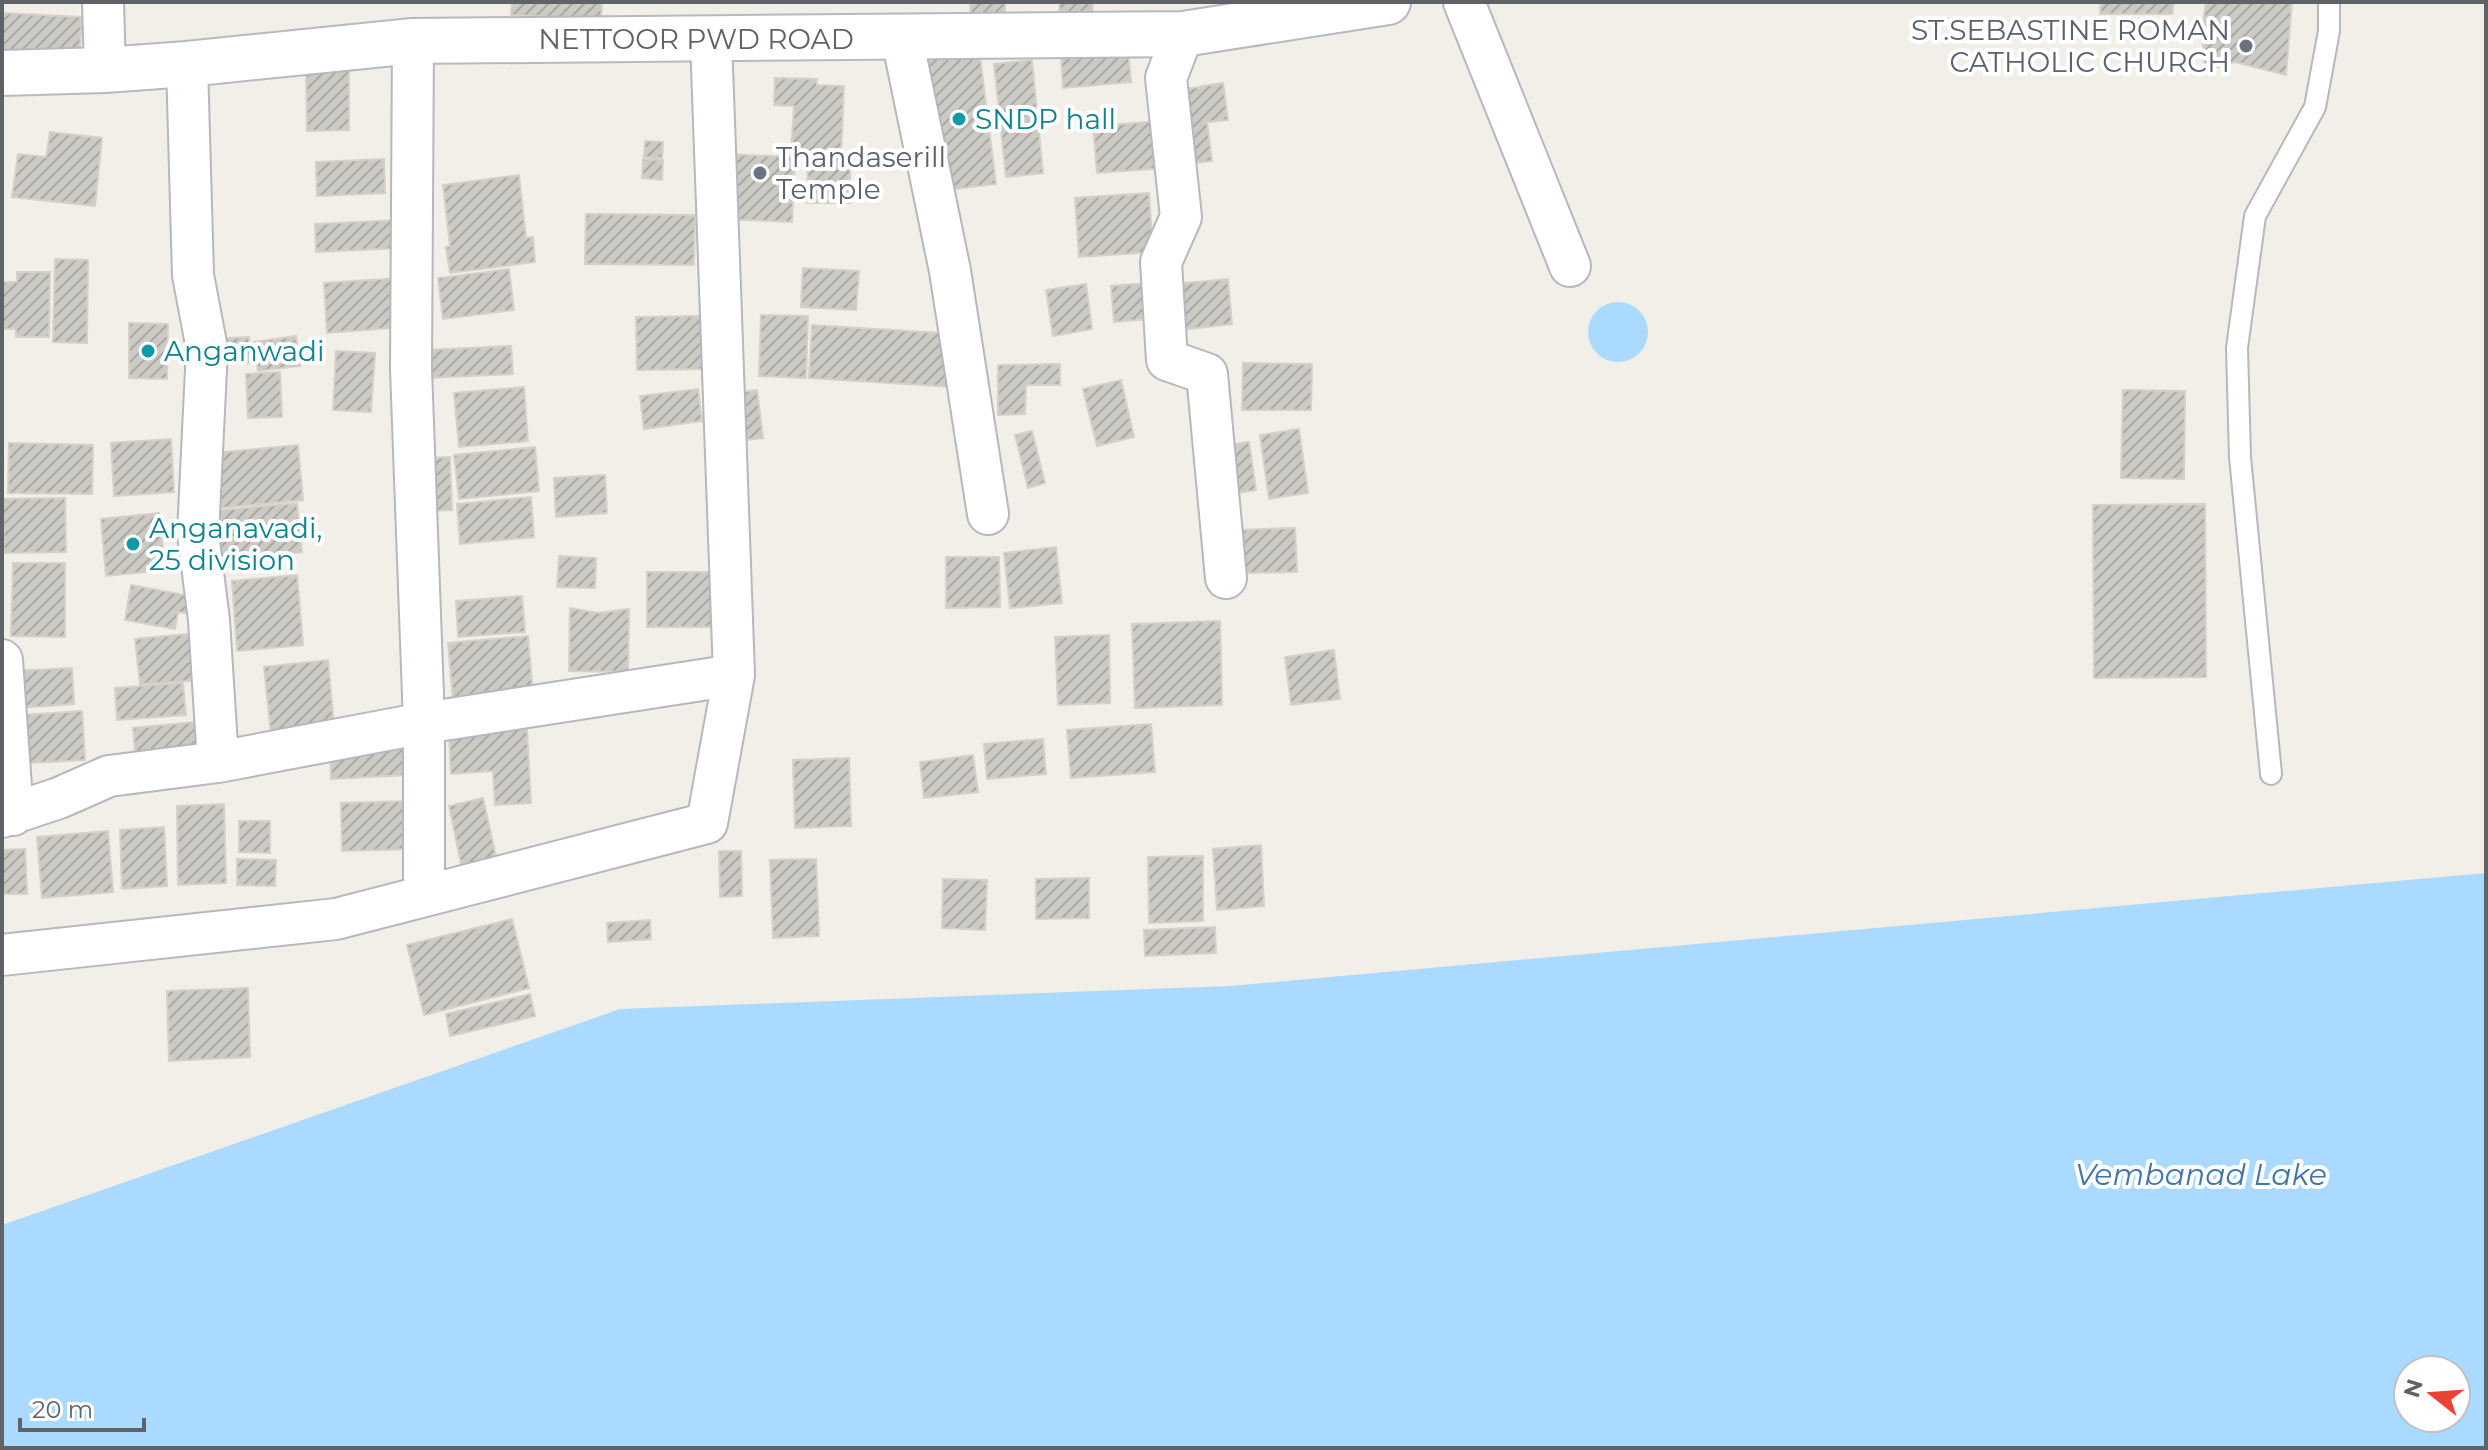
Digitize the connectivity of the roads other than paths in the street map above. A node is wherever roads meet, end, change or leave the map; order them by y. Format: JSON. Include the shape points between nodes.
{"nodes":[{"id":1,"x":103,"y":2,"type":"edge"},
{"id":2,"x":1388,"y":2,"type":"edge"},
{"id":3,"x":1464,"y":2,"type":"edge"},
{"id":4,"x":2329,"y":2,"type":"edge"},
{"id":5,"x":1183,"y":34,"type":"junction"},
{"id":6,"x":902,"y":38,"type":"junction"},
{"id":7,"x":711,"y":39,"type":"junction"},
{"id":8,"x":413,"y":41,"type":"junction"},
{"id":9,"x":187,"y":64,"type":"junction"},
{"id":10,"x":105,"y":70,"type":"junction"},
{"id":11,"x":2,"y":73,"type":"edge"},
{"id":12,"x":1570,"y":266,"type":"dead end"},
{"id":13,"x":988,"y":514,"type":"dead end"},
{"id":14,"x":1226,"y":578,"type":"dead end"},
{"id":15,"x":2,"y":660,"type":"edge"},
{"id":16,"x":734,"y":675,"type":"junction"},
{"id":17,"x":424,"y":723,"type":"junction"},
{"id":18,"x":218,"y":762,"type":"junction"},
{"id":19,"x":2271,"y":774,"type":"dead end"},
{"id":20,"x":8,"y":816,"type":"edge"},
{"id":21,"x":424,"y":896,"type":"junction"},
{"id":22,"x":2,"y":955,"type":"edge"}],
"edges":[{"from":1,"to":10,"type":"street"},
{"from":2,"to":5,"type":"street","name":"NETTOOR PWD ROAD"},
{"from":3,"to":12,"type":"street"},
{"from":4,"to":19,"type":"lane","via":[[2315,107],[2255,216],[2237,348],[2240,457]]},
{"from":5,"to":6,"type":"street","name":"NETTOOR PWD ROAD"},
{"from":5,"to":14,"type":"street","via":[[1166,78],[1181,217],[1161,262],[1167,360],[1207,374]]},
{"from":6,"to":7,"type":"street","name":"NETTOOR PWD ROAD"},
{"from":6,"to":13,"type":"street","via":[[950,271]]},
{"from":7,"to":8,"type":"street","name":"NETTOOR PWD ROAD"},
{"from":7,"to":16,"type":"street"},
{"from":8,"to":9,"type":"street","name":"NETTOOR PWD ROAD"},
{"from":8,"to":17,"type":"street","via":[[411,369]]},
{"from":9,"to":10,"type":"street","name":"NETTOOR PWD ROAD"},
{"from":9,"to":18,"type":"street","via":[[193,275],[207,349],[198,534]]},
{"from":10,"to":11,"type":"street","name":"NETTOOR PWD ROAD"},
{"from":15,"to":20,"type":"street"},
{"from":16,"to":17,"type":"street"},
{"from":16,"to":21,"type":"street","via":[[707,823]]},
{"from":17,"to":18,"type":"street"},
{"from":17,"to":21,"type":"street"},
{"from":18,"to":20,"type":"street","via":[[109,776]]},
{"from":21,"to":22,"type":"street","via":[[336,919]]}]}
